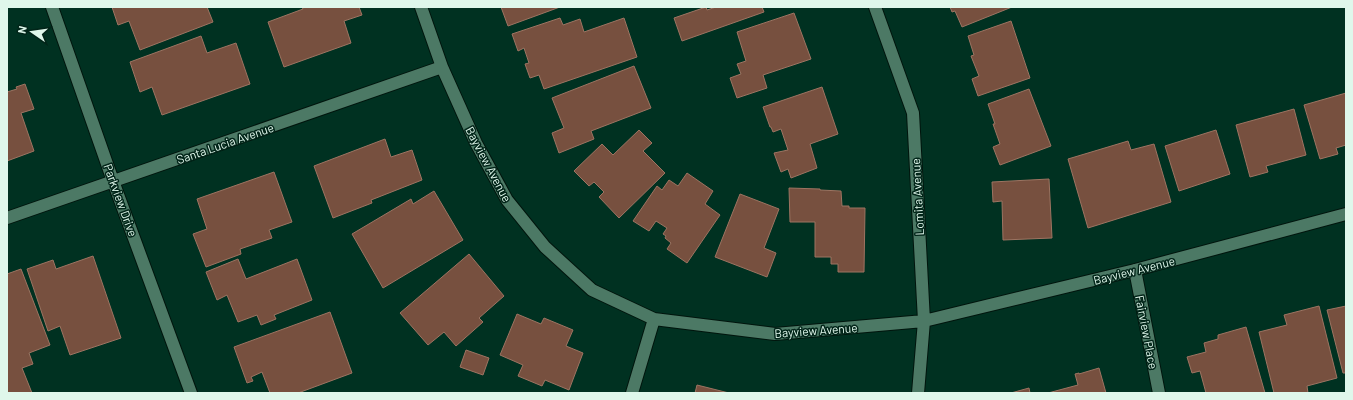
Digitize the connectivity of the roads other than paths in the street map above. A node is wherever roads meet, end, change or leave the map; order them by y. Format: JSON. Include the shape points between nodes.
{"nodes":[{"id":1,"x":52,"y":7,"type":"edge"},
{"id":2,"x":421,"y":7,"type":"edge"},
{"id":3,"x":875,"y":7,"type":"edge"},
{"id":4,"x":442,"y":67,"type":"junction"},
{"id":5,"x":114,"y":181,"type":"junction"},
{"id":6,"x":1346,"y":214,"type":"edge"},
{"id":7,"x":7,"y":218,"type":"edge"},
{"id":8,"x":1135,"y":270,"type":"junction"},
{"id":9,"x":654,"y":319,"type":"junction"},
{"id":10,"x":924,"y":321,"type":"junction"},
{"id":11,"x":191,"y":393,"type":"edge"},
{"id":12,"x":632,"y":393,"type":"edge"},
{"id":13,"x":918,"y":393,"type":"edge"},
{"id":14,"x":1159,"y":393,"type":"edge"}],
"edges":[{"from":1,"to":5,"type":"street","name":"Parkview Drive"},
{"from":2,"to":4,"type":"street","name":"Bayview Avenue"},
{"from":3,"to":10,"type":"street","name":"Lomita Avenue","via":[[913,113]]},
{"from":4,"to":5,"type":"street","name":"Santa Lucia Avenue"},
{"from":4,"to":9,"type":"street","name":"Bayview Avenue","via":[[476,143],[507,200],[545,247],[592,290]]},
{"from":5,"to":7,"type":"street","name":"Santa Lucia Avenue"},
{"from":5,"to":11,"type":"street","name":"Parkview Drive"},
{"from":6,"to":8,"type":"street","name":"Bayview Avenue"},
{"from":8,"to":10,"type":"street","name":"Bayview Avenue"},
{"from":8,"to":14,"type":"street","name":"Fairview Place"},
{"from":9,"to":10,"type":"street","name":"Bayview Avenue","via":[[775,334]]},
{"from":9,"to":12,"type":"street"},
{"from":10,"to":13,"type":"street","name":"Lomita Avenue"}]}
